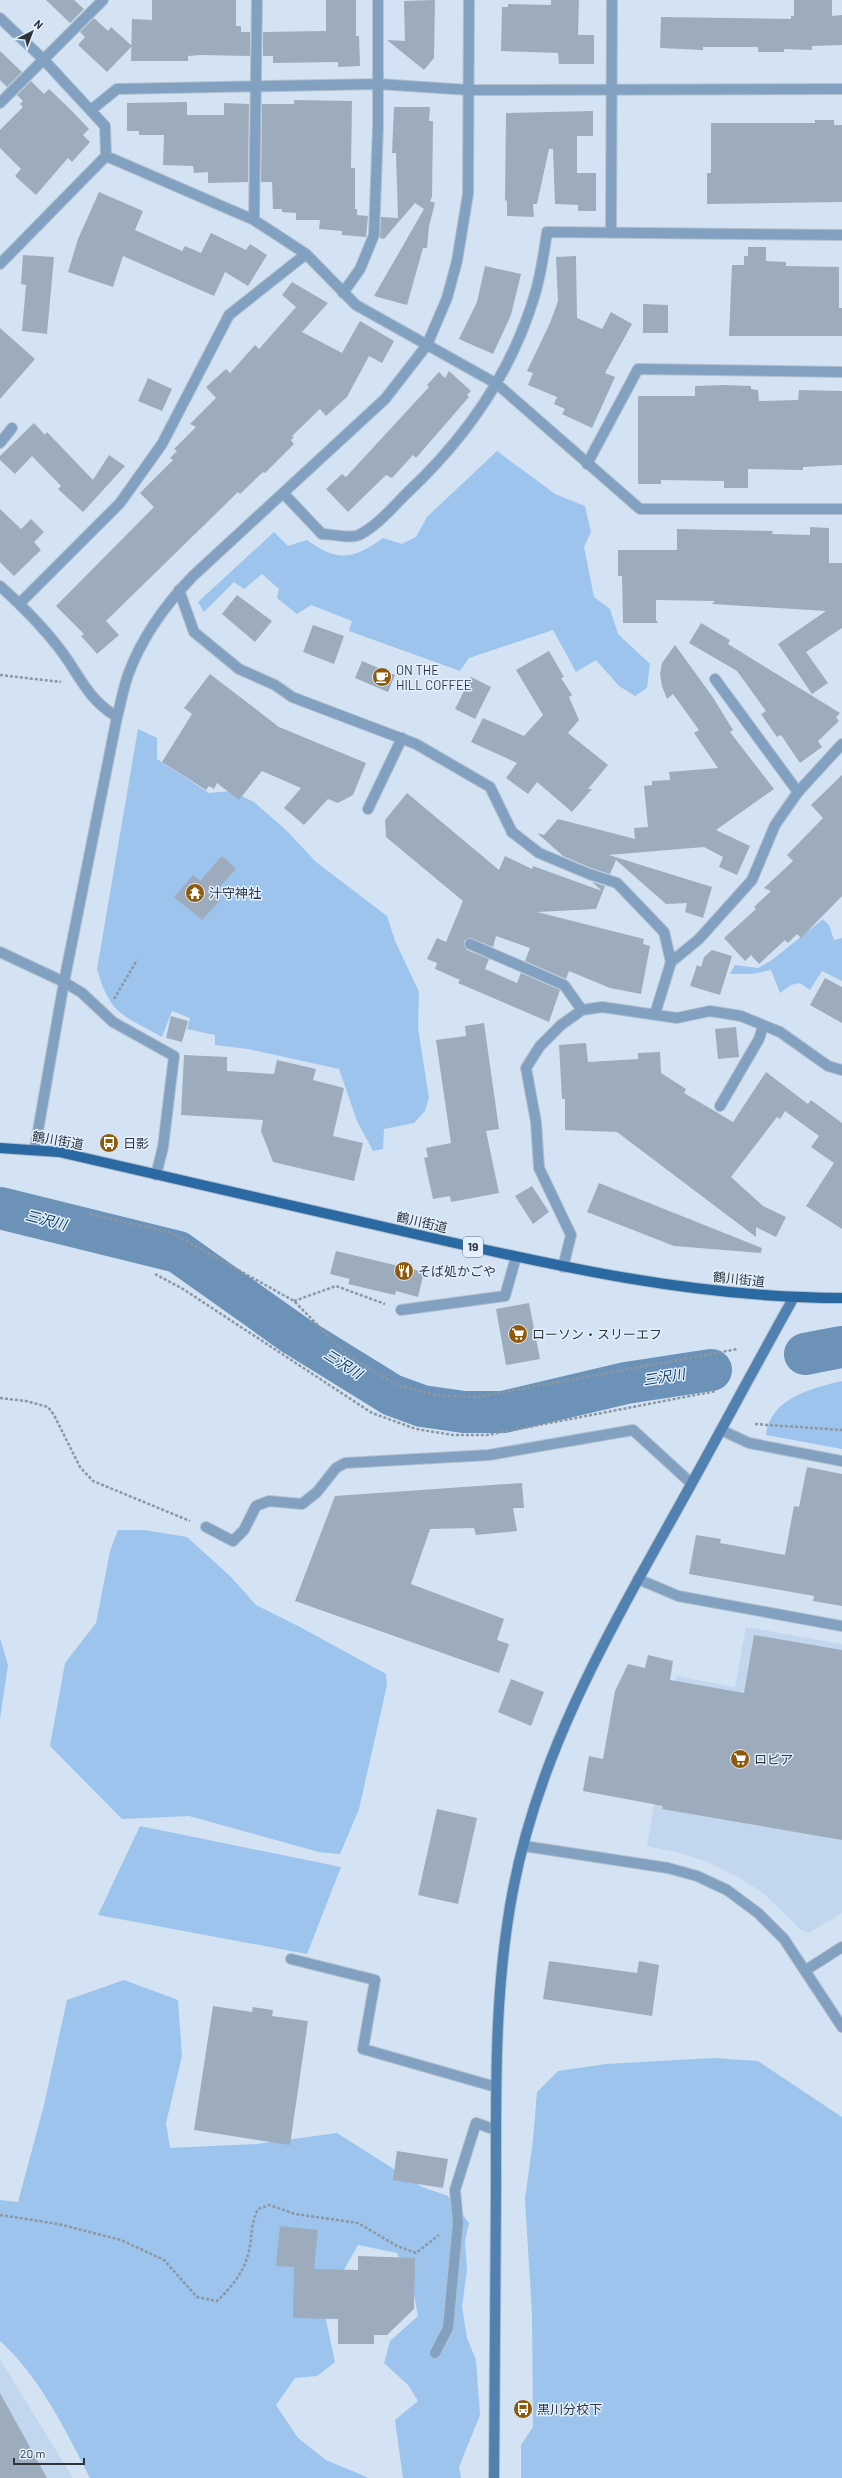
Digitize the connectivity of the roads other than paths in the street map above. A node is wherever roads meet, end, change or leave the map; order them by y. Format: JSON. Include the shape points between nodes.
{"nodes":[{"id":1,"x":102,"y":0,"type":"edge"},
{"id":2,"x":257,"y":0,"type":"edge"},
{"id":3,"x":378,"y":0,"type":"edge"},
{"id":4,"x":470,"y":0,"type":"edge"},
{"id":5,"x":612,"y":0,"type":"edge"},
{"id":6,"x":0,"y":18,"type":"edge"},
{"id":7,"x":43,"y":59,"type":"junction"},
{"id":8,"x":378,"y":84,"type":"junction"},
{"id":9,"x":256,"y":88,"type":"junction"},
{"id":10,"x":611,"y":88,"type":"junction"},
{"id":11,"x":842,"y":89,"type":"edge"},
{"id":12,"x":469,"y":90,"type":"junction"},
{"id":13,"x":0,"y":103,"type":"edge"},
{"id":14,"x":91,"y":110,"type":"junction"},
{"id":15,"x":106,"y":156,"type":"junction"},
{"id":16,"x":254,"y":220,"type":"junction"},
{"id":17,"x":611,"y":232,"type":"junction"},
{"id":18,"x":842,"y":234,"type":"edge"},
{"id":19,"x":306,"y":254,"type":"junction"},
{"id":20,"x":0,"y":264,"type":"edge"},
{"id":21,"x":343,"y":293,"type":"junction"},
{"id":22,"x":427,"y":345,"type":"junction"},
{"id":23,"x":842,"y":372,"type":"edge"},
{"id":24,"x":497,"y":384,"type":"junction"},
{"id":25,"x":12,"y":428,"type":"dead end"},
{"id":26,"x":0,"y":443,"type":"edge"},
{"id":27,"x":587,"y":464,"type":"junction"},
{"id":28,"x":284,"y":494,"type":"junction"},
{"id":29,"x":842,"y":508,"type":"edge"},
{"id":30,"x":0,"y":586,"type":"edge"},
{"id":31,"x":179,"y":590,"type":"junction"},
{"id":32,"x":20,"y":604,"type":"junction"},
{"id":33,"x":715,"y":679,"type":"dead end"},
{"id":34,"x":117,"y":717,"type":"junction"},
{"id":35,"x":402,"y":738,"type":"junction"},
{"id":36,"x":842,"y":744,"type":"edge"},
{"id":37,"x":798,"y":792,"type":"junction"},
{"id":38,"x":368,"y":809,"type":"dead end"},
{"id":39,"x":470,"y":944,"type":"dead end"},
{"id":40,"x":0,"y":952,"type":"edge"},
{"id":41,"x":671,"y":962,"type":"junction"},
{"id":42,"x":64,"y":982,"type":"junction"},
{"id":43,"x":582,"y":1010,"type":"junction"},
{"id":44,"x":655,"y":1014,"type":"junction"},
{"id":45,"x":763,"y":1026,"type":"junction"},
{"id":46,"x":842,"y":1070,"type":"edge"},
{"id":47,"x":720,"y":1106,"type":"dead end"},
{"id":48,"x":0,"y":1148,"type":"edge"},
{"id":49,"x":35,"y":1148,"type":"junction"},
{"id":50,"x":156,"y":1175,"type":"junction"},
{"id":51,"x":516,"y":1257,"type":"junction"},
{"id":52,"x":563,"y":1267,"type":"junction"},
{"id":53,"x":794,"y":1297,"type":"junction"},
{"id":54,"x":842,"y":1298,"type":"edge"},
{"id":55,"x":401,"y":1310,"type":"road end"},
{"id":56,"x":721,"y":1430,"type":"junction"},
{"id":57,"x":842,"y":1461,"type":"edge"},
{"id":58,"x":691,"y":1483,"type":"junction"},
{"id":59,"x":206,"y":1527,"type":"road end"},
{"id":60,"x":638,"y":1579,"type":"junction"},
{"id":61,"x":842,"y":1626,"type":"edge"},
{"id":62,"x":524,"y":1846,"type":"junction"},
{"id":63,"x":842,"y":1948,"type":"edge"},
{"id":64,"x":291,"y":1959,"type":"dead end"},
{"id":65,"x":806,"y":1970,"type":"junction"},
{"id":66,"x":842,"y":2027,"type":"edge"},
{"id":67,"x":496,"y":2088,"type":"junction"},
{"id":68,"x":496,"y":2130,"type":"junction"},
{"id":69,"x":434,"y":2353,"type":"dead end"},
{"id":70,"x":494,"y":2478,"type":"edge"}],
"edges":[{"from":1,"to":7,"type":"street"},
{"from":2,"to":9,"type":"street"},
{"from":3,"to":8,"type":"street"},
{"from":4,"to":12,"type":"street"},
{"from":5,"to":10,"type":"street"},
{"from":6,"to":7,"type":"street"},
{"from":7,"to":13,"type":"street"},
{"from":7,"to":14,"type":"street"},
{"from":8,"to":9,"type":"street"},
{"from":8,"to":12,"type":"street"},
{"from":8,"to":21,"type":"street","via":[[374,235],[360,269]]},
{"from":9,"to":14,"type":"street","via":[[117,89]]},
{"from":9,"to":16,"type":"street"},
{"from":10,"to":11,"type":"street"},
{"from":10,"to":12,"type":"street"},
{"from":10,"to":17,"type":"street"},
{"from":12,"to":22,"type":"street","via":[[467,202],[457,261],[447,298]]},
{"from":14,"to":15,"type":"street","via":[[105,126]]},
{"from":15,"to":16,"type":"street"},
{"from":15,"to":20,"type":"street"},
{"from":16,"to":19,"type":"street"},
{"from":17,"to":18,"type":"street"},
{"from":17,"to":24,"type":"street","via":[[547,232],[536,293],[523,329]]},
{"from":19,"to":21,"type":"street","via":[[329,275]]},
{"from":19,"to":32,"type":"street","via":[[229,316],[162,444],[120,502]]},
{"from":21,"to":22,"type":"street","via":[[356,305]]},
{"from":22,"to":24,"type":"street"},
{"from":22,"to":28,"type":"street","via":[[386,399]]},
{"from":23,"to":27,"type":"street","via":[[638,369]]},
{"from":24,"to":27,"type":"street"},
{"from":24,"to":28,"type":"street","via":[[470,426],[433,469],[358,535],[322,534]]},
{"from":25,"to":26,"type":"street"},
{"from":27,"to":29,"type":"street","via":[[640,509]]},
{"from":28,"to":31,"type":"street"},
{"from":30,"to":32,"type":"street"},
{"from":31,"to":34,"type":"street","via":[[146,637],[128,675]]},
{"from":31,"to":35,"type":"street","via":[[194,632],[239,669],[275,685],[292,697]]},
{"from":32,"to":34,"type":"street","via":[[59,648],[100,706]]},
{"from":33,"to":37,"type":"street"},
{"from":34,"to":42,"type":"street"},
{"from":35,"to":38,"type":"street"},
{"from":35,"to":41,"type":"street","via":[[490,787],[512,832],[539,853],[617,883],[664,932]]},
{"from":36,"to":37,"type":"street"},
{"from":37,"to":41,"type":"street","via":[[775,825],[752,880],[699,940]]},
{"from":39,"to":43,"type":"street","via":[[564,985]]},
{"from":40,"to":42,"type":"street"},
{"from":41,"to":44,"type":"street"},
{"from":42,"to":49,"type":"street"},
{"from":42,"to":50,"type":"street","via":[[82,993],[105,1015],[174,1056],[163,1147]]},
{"from":43,"to":44,"type":"street","via":[[602,1007]]},
{"from":43,"to":52,"type":"street","via":[[561,1025],[540,1046],[526,1068],[536,1122],[539,1168],[571,1235]]},
{"from":44,"to":45,"type":"street","via":[[677,1018],[710,1011],[740,1016]]},
{"from":45,"to":46,"type":"street","via":[[780,1032],[828,1066]]},
{"from":45,"to":47,"type":"street","via":[[759,1039]]},
{"from":48,"to":49,"type":"main road","name":"鶴川街道","number":"19"},
{"from":49,"to":50,"type":"main road","name":"鶴川街道","number":"19"},
{"from":50,"to":51,"type":"main road","name":"鶴川街道","number":"19"},
{"from":51,"to":52,"type":"main road","name":"鶴川街道","number":"19"},
{"from":51,"to":55,"type":"street","via":[[505,1296]]},
{"from":52,"to":53,"type":"main road","name":"鶴川街道","number":"19","via":[[686,1286]]},
{"from":53,"to":54,"type":"main road","name":"鶴川街道","number":"19"},
{"from":53,"to":56,"type":"main road"},
{"from":56,"to":57,"type":"street","via":[[749,1443]]},
{"from":56,"to":58,"type":"main road"},
{"from":58,"to":59,"type":"street","via":[[633,1430],[489,1455],[345,1463],[336,1468],[317,1492],[302,1504],[269,1501],[256,1506],[244,1530],[233,1542]]},
{"from":58,"to":60,"type":"main road"},
{"from":60,"to":61,"type":"street","via":[[678,1596]]},
{"from":60,"to":62,"type":"main road","via":[[562,1727],[536,1800]]},
{"from":62,"to":65,"type":"street","via":[[668,1868],[696,1876],[727,1890],[758,1913],[784,1939]]},
{"from":62,"to":67,"type":"main road","via":[[514,1888],[502,1965]]},
{"from":63,"to":65,"type":"street"},
{"from":64,"to":67,"type":"street","via":[[375,1980],[363,2049]]},
{"from":65,"to":66,"type":"street"},
{"from":67,"to":68,"type":"main road"},
{"from":68,"to":69,"type":"street","via":[[476,2123],[455,2190],[458,2222],[448,2328]]},
{"from":68,"to":70,"type":"main road"}]}
